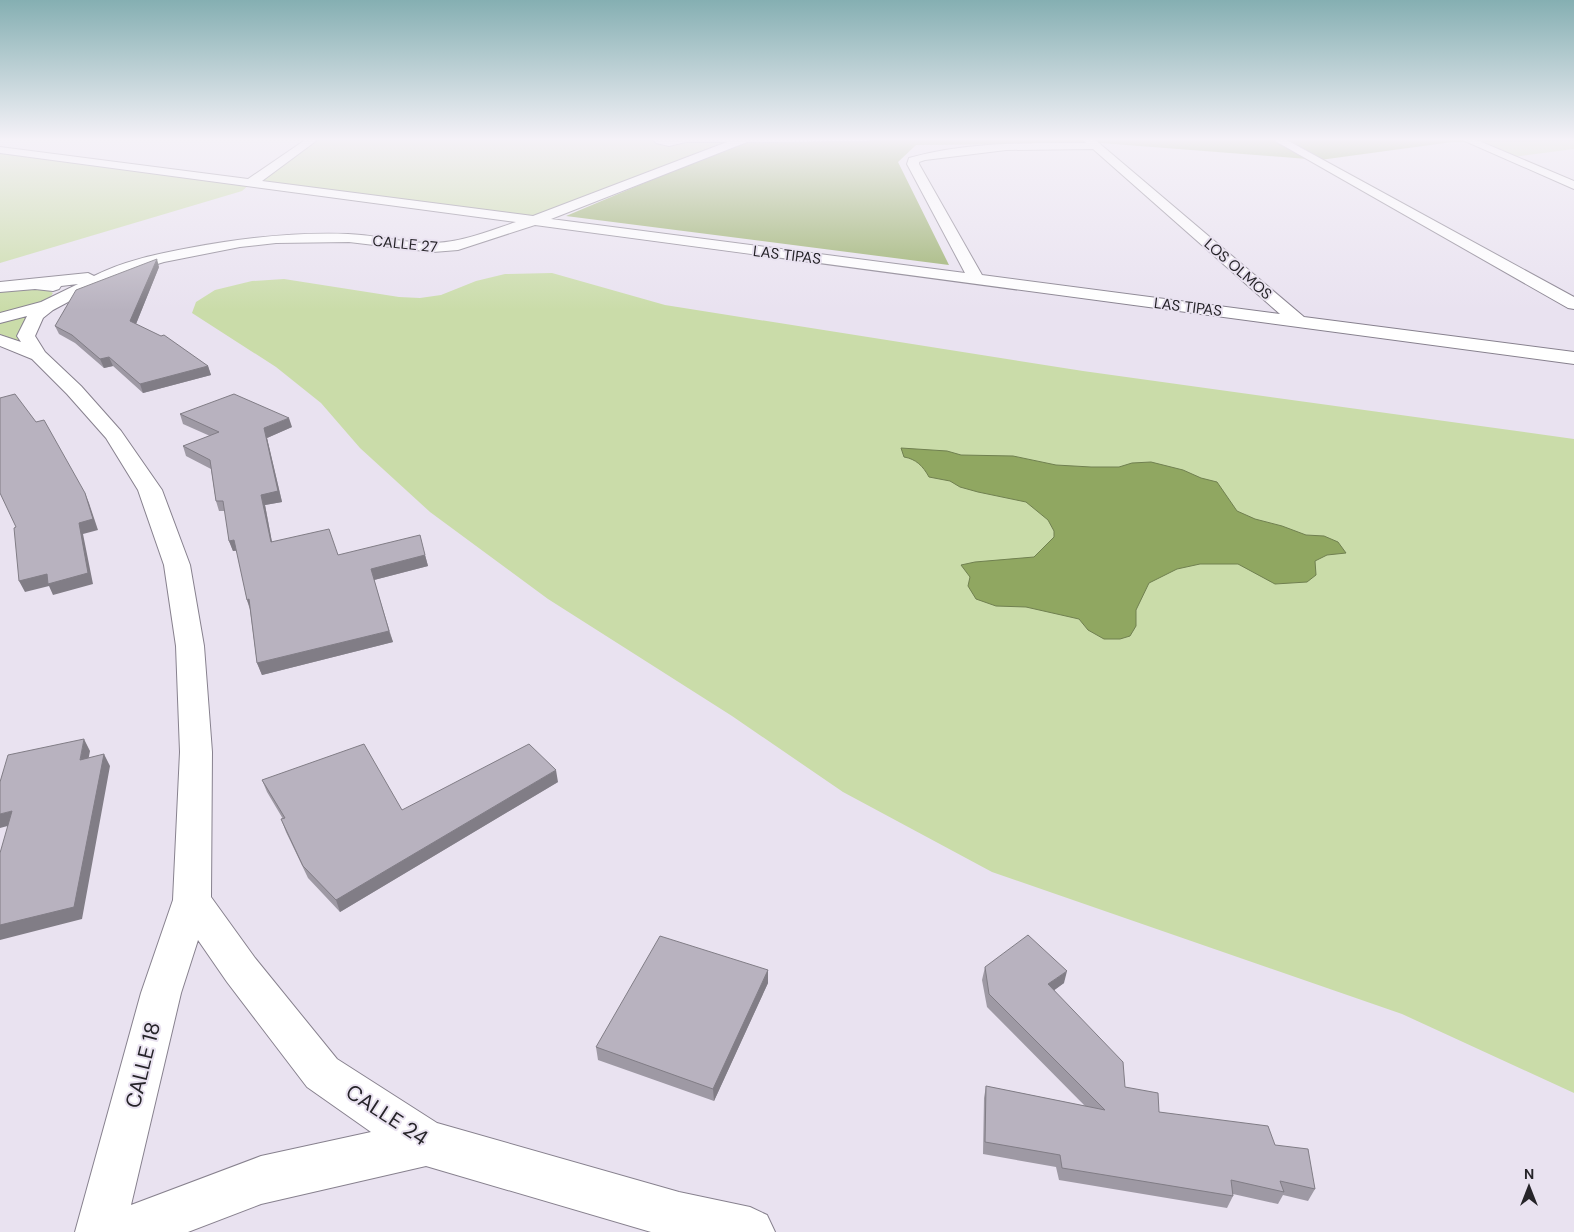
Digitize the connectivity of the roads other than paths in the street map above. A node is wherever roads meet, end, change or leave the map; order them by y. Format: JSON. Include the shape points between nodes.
{"nodes":[{"id":1,"x":349,"y":195,"type":"edge"},
{"id":2,"x":599,"y":195,"type":"edge"},
{"id":3,"x":930,"y":195,"type":"edge"},
{"id":4,"x":1153,"y":195,"type":"edge"},
{"id":5,"x":1370,"y":195,"type":"edge"},
{"id":6,"x":1380,"y":195,"type":"edge"},
{"id":7,"x":533,"y":221,"type":"junction"},
{"id":8,"x":110,"y":274,"type":"junction"},
{"id":9,"x":976,"y":280,"type":"junction"},
{"id":10,"x":34,"y":284,"type":"junction"},
{"id":11,"x":2,"y":287,"type":"edge"},
{"id":12,"x":53,"y":303,"type":"junction"},
{"id":13,"x":1574,"y":304,"type":"edge"},
{"id":14,"x":1574,"y":311,"type":"edge"},
{"id":15,"x":0,"y":318,"type":"edge"},
{"id":16,"x":1298,"y":322,"type":"junction"},
{"id":17,"x":0,"y":340,"type":"edge"},
{"id":18,"x":38,"y":355,"type":"junction"},
{"id":19,"x":1574,"y":358,"type":"edge"},
{"id":20,"x":192,"y":900,"type":"junction"},
{"id":21,"x":426,"y":1143,"type":"junction"},
{"id":22,"x":100,"y":1232,"type":"edge"},
{"id":23,"x":124,"y":1232,"type":"edge"},
{"id":24,"x":750,"y":1232,"type":"edge"}],
"edges":[{"from":1,"to":7,"type":"street","name":"LAS TIPAS"},
{"from":2,"to":7,"type":"street","name":"CALLE 27"},
{"from":3,"to":9,"type":"street"},
{"from":4,"to":16,"type":"street","name":"LOS OLMOS"},
{"from":5,"to":14,"type":"street"},
{"from":6,"to":13,"type":"street"},
{"from":7,"to":8,"type":"street","name":"CALLE 27","via":[[458,246],[433,248],[349,238],[276,239],[161,258]]},
{"from":7,"to":9,"type":"street","name":"LAS TIPAS"},
{"from":8,"to":10,"type":"street","name":"CALLE 27"},
{"from":8,"to":12,"type":"street","name":"CALLE 27"},
{"from":9,"to":16,"type":"street","name":"LAS TIPAS"},
{"from":10,"to":11,"type":"street"},
{"from":10,"to":12,"type":"street","via":[[53,286],[62,292]]},
{"from":12,"to":15,"type":"street"},
{"from":12,"to":18,"type":"street","via":[[36,316],[26,336]]},
{"from":16,"to":19,"type":"street","name":"LAS TIPAS"},
{"from":17,"to":18,"type":"street"},
{"from":18,"to":20,"type":"street","name":"CALLE 18","via":[[114,435],[150,490],[177,565],[190,646],[196,752]]},
{"from":20,"to":21,"type":"street","name":"CALLE 24","via":[[241,970],[322,1073]]},
{"from":20,"to":22,"type":"street","name":"CALLE 18","via":[[161,993]]},
{"from":21,"to":23,"type":"street","via":[[261,1180]]},
{"from":21,"to":24,"type":"street","name":"CALLE 24","via":[[679,1216]]}]}
